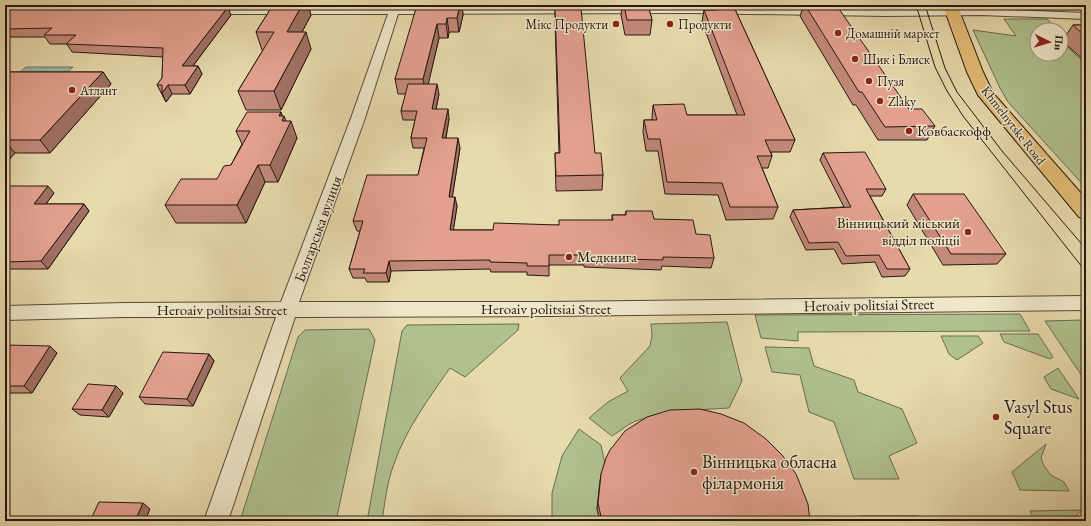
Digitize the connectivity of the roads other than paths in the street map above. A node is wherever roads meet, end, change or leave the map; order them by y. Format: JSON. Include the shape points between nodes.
{"nodes":[{"id":1,"x":395,"y":8,"type":"edge"},
{"id":2,"x":951,"y":8,"type":"edge"},
{"id":3,"x":195,"y":10,"type":"edge"},
{"id":4,"x":1086,"y":16,"type":"edge"},
{"id":5,"x":1086,"y":212,"type":"edge"},
{"id":6,"x":1086,"y":303,"type":"edge"},
{"id":7,"x":288,"y":309,"type":"junction"},
{"id":8,"x":5,"y":313,"type":"edge"},
{"id":9,"x":216,"y":521,"type":"edge"}],
"edges":[{"from":1,"to":2,"type":"street","via":[[886,13]]},
{"from":1,"to":3,"type":"street"},
{"from":1,"to":7,"type":"street","name":"Болгарська вулиця"},
{"from":2,"to":4,"type":"street"},
{"from":2,"to":5,"type":"main road","name":"Khmelnytske Road","via":[[986,95]]},
{"from":6,"to":7,"type":"street","name":"Heroaiv politsiai Street"},
{"from":7,"to":8,"type":"street","name":"Heroaiv politsiai Street"},
{"from":7,"to":9,"type":"street","name":"Болгарська вулиця"}]}
